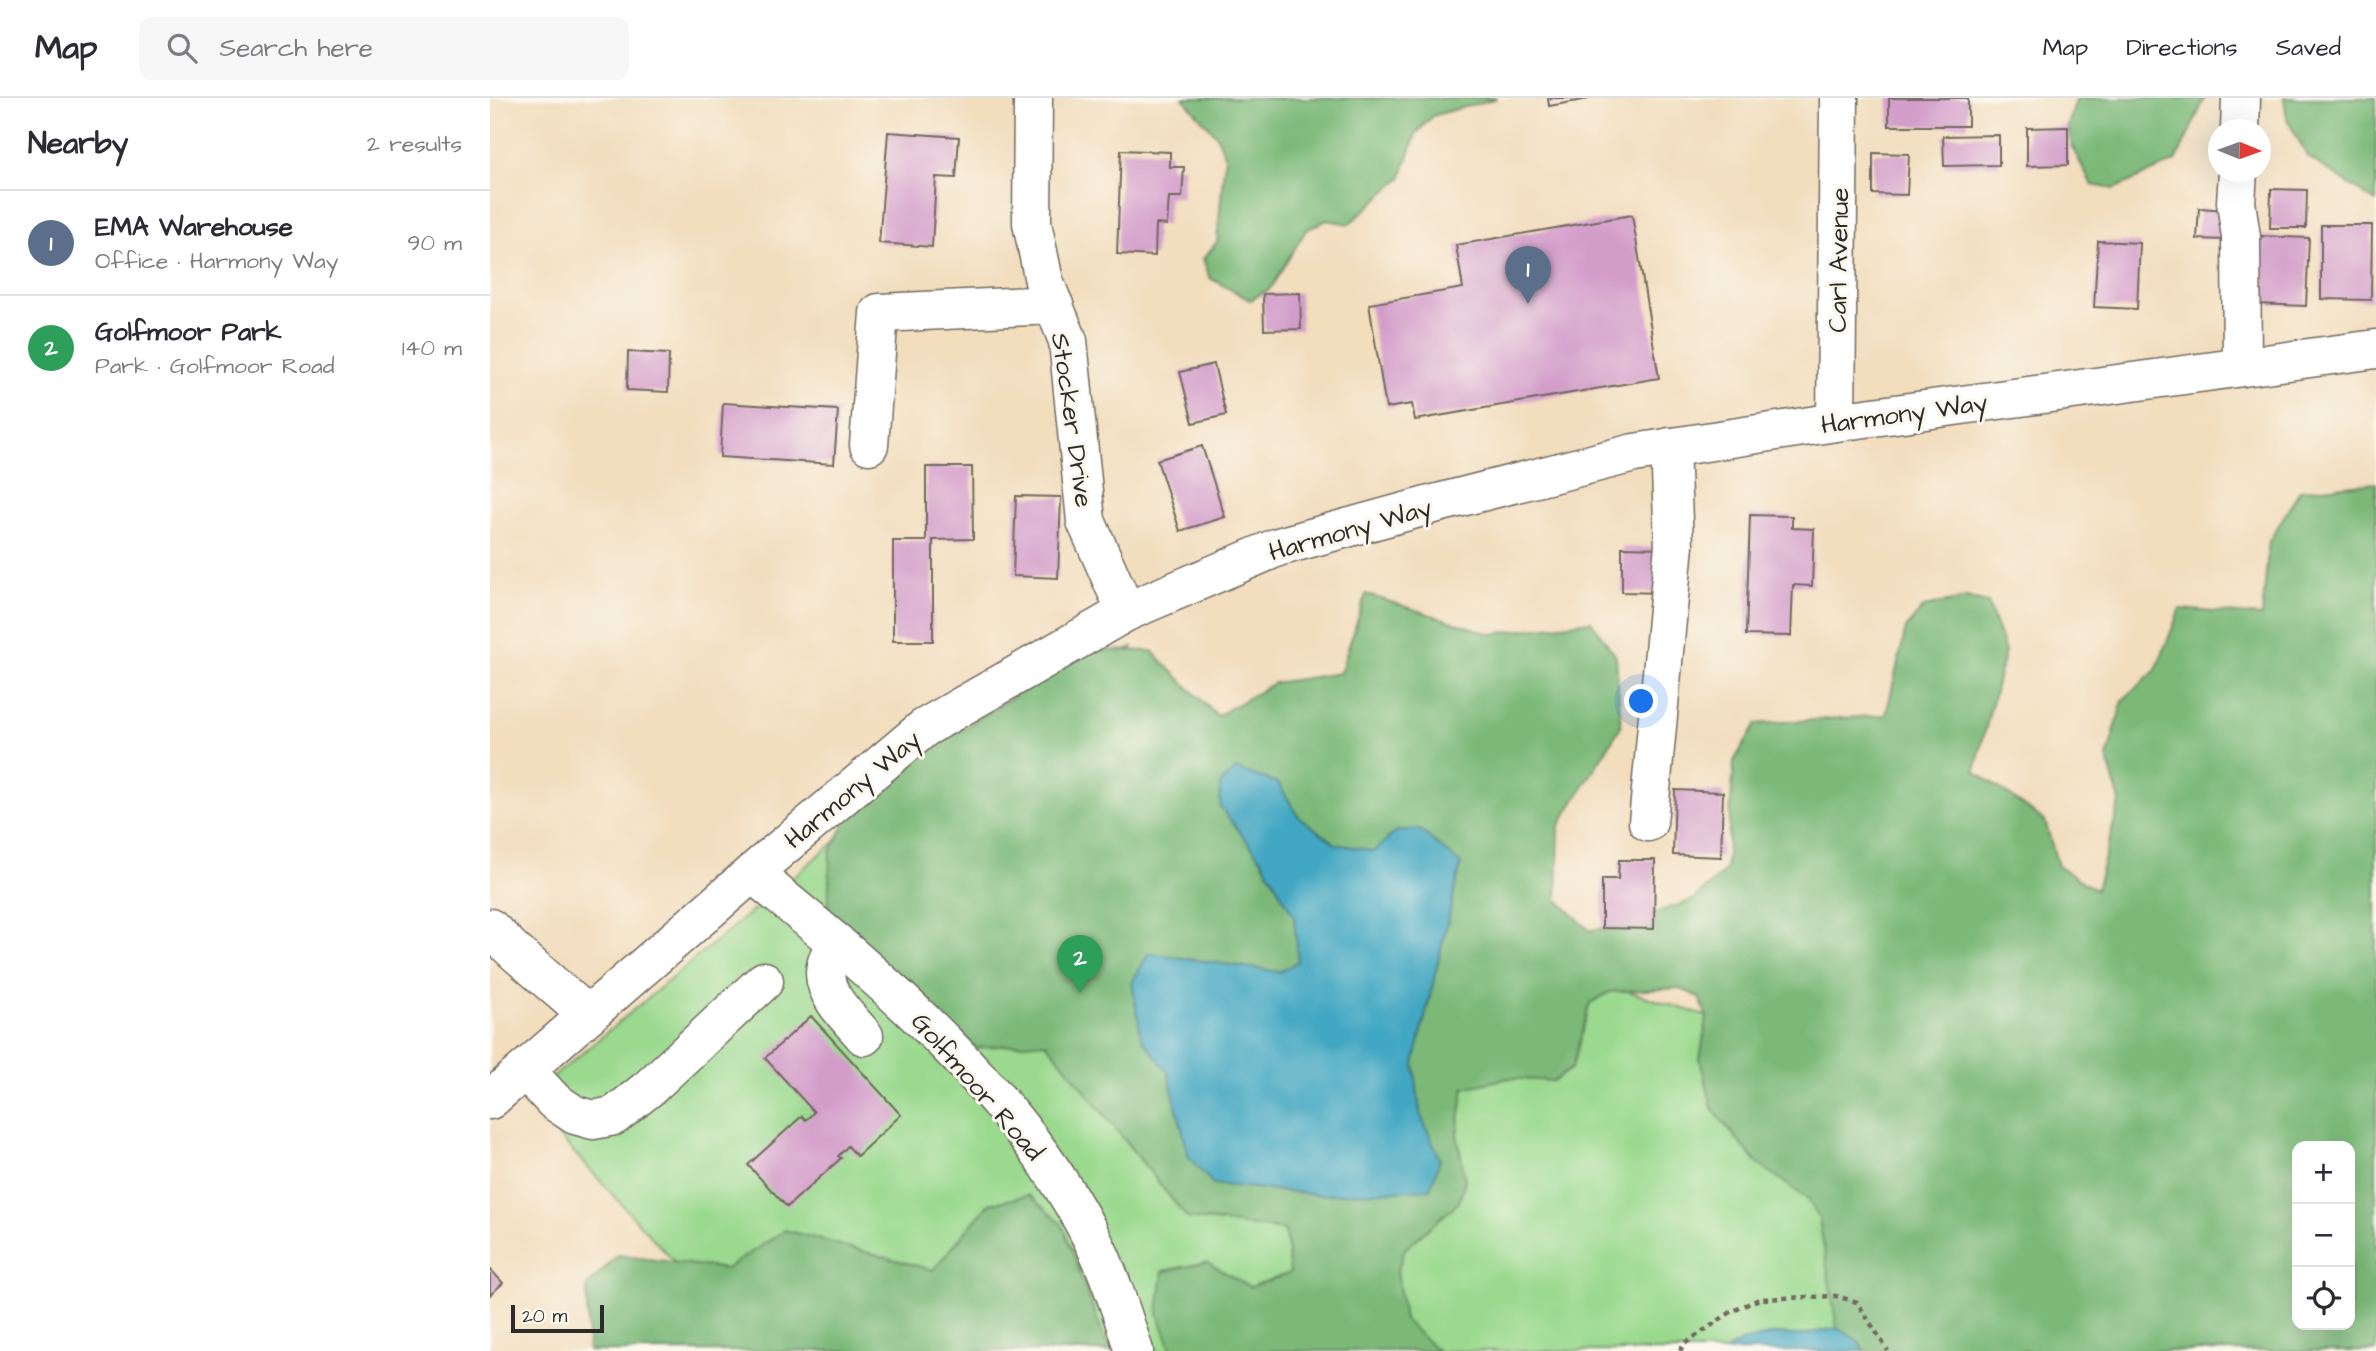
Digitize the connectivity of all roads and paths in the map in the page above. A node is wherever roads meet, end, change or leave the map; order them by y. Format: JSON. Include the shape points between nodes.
{"nodes":[{"id":1,"x":1033,"y":98,"type":"edge"},
{"id":2,"x":1839,"y":98,"type":"edge"},
{"id":3,"x":2241,"y":98,"type":"edge"},
{"id":4,"x":2240,"y":119,"type":"edge"},
{"id":5,"x":2237,"y":182,"type":"edge"},
{"id":6,"x":1054,"y":306,"type":"junction"},
{"id":7,"x":2376,"y":349,"type":"edge"},
{"id":8,"x":2242,"y":367,"type":"junction"},
{"id":9,"x":1836,"y":422,"type":"junction"},
{"id":10,"x":869,"y":445,"type":"dead end"},
{"id":11,"x":1670,"y":447,"type":"junction"},
{"id":12,"x":1126,"y":612,"type":"junction"},
{"id":13,"x":1648,"y":822,"type":"dead end"},
{"id":14,"x":752,"y":873,"type":"junction"},
{"id":15,"x":490,"y":928,"type":"edge"},
{"id":16,"x":836,"y":942,"type":"junction"},
{"id":17,"x":764,"y":981,"type":"dead end"},
{"id":18,"x":588,"y":1015,"type":"junction"},
{"id":19,"x":864,"y":1035,"type":"dead end"},
{"id":20,"x":525,"y":1070,"type":"junction"},
{"id":21,"x":490,"y":1100,"type":"edge"},
{"id":22,"x":1134,"y":1351,"type":"edge"},
{"id":23,"x":1679,"y":1351,"type":"edge"},
{"id":24,"x":1888,"y":1351,"type":"edge"}],
"edges":[{"from":1,"to":6,"type":"street","name":"Stocker Drive","via":[[1032,223]]},
{"from":2,"to":9,"type":"street","name":"Carl Avenue"},
{"from":3,"to":4,"type":"street"},
{"from":5,"to":8,"type":"street"},
{"from":6,"to":10,"type":"street","via":[[879,313]]},
{"from":6,"to":12,"type":"street","name":"Stocker Drive","via":[[1068,341],[1086,521]]},
{"from":7,"to":8,"type":"street","name":"Harmony Way"},
{"from":8,"to":9,"type":"street","name":"Harmony Way"},
{"from":9,"to":11,"type":"street","name":"Harmony Way"},
{"from":11,"to":12,"type":"street","name":"Harmony Way","via":[[1278,547]]},
{"from":11,"to":13,"type":"street","via":[[1674,545]]},
{"from":12,"to":14,"type":"street","name":"Harmony Way","via":[[924,728]]},
{"from":14,"to":16,"type":"street","name":"Golfmoor Road"},
{"from":14,"to":18,"type":"street","name":"Harmony Way"},
{"from":15,"to":18,"type":"street"},
{"from":16,"to":19,"type":"street","via":[[826,964],[829,989]]},
{"from":16,"to":22,"type":"street","name":"Golfmoor Road","via":[[950,1048],[1055,1175],[1097,1248]]},
{"from":17,"to":20,"type":"street","via":[[614,1116],[593,1120],[575,1115],[554,1101]]},
{"from":18,"to":20,"type":"street","name":"Harmony Way"},
{"from":20,"to":21,"type":"street","name":"Harmony Way"},
{"from":23,"to":24,"type":"path","via":[[1731,1312],[1759,1299],[1836,1296],[1857,1301]]}]}
